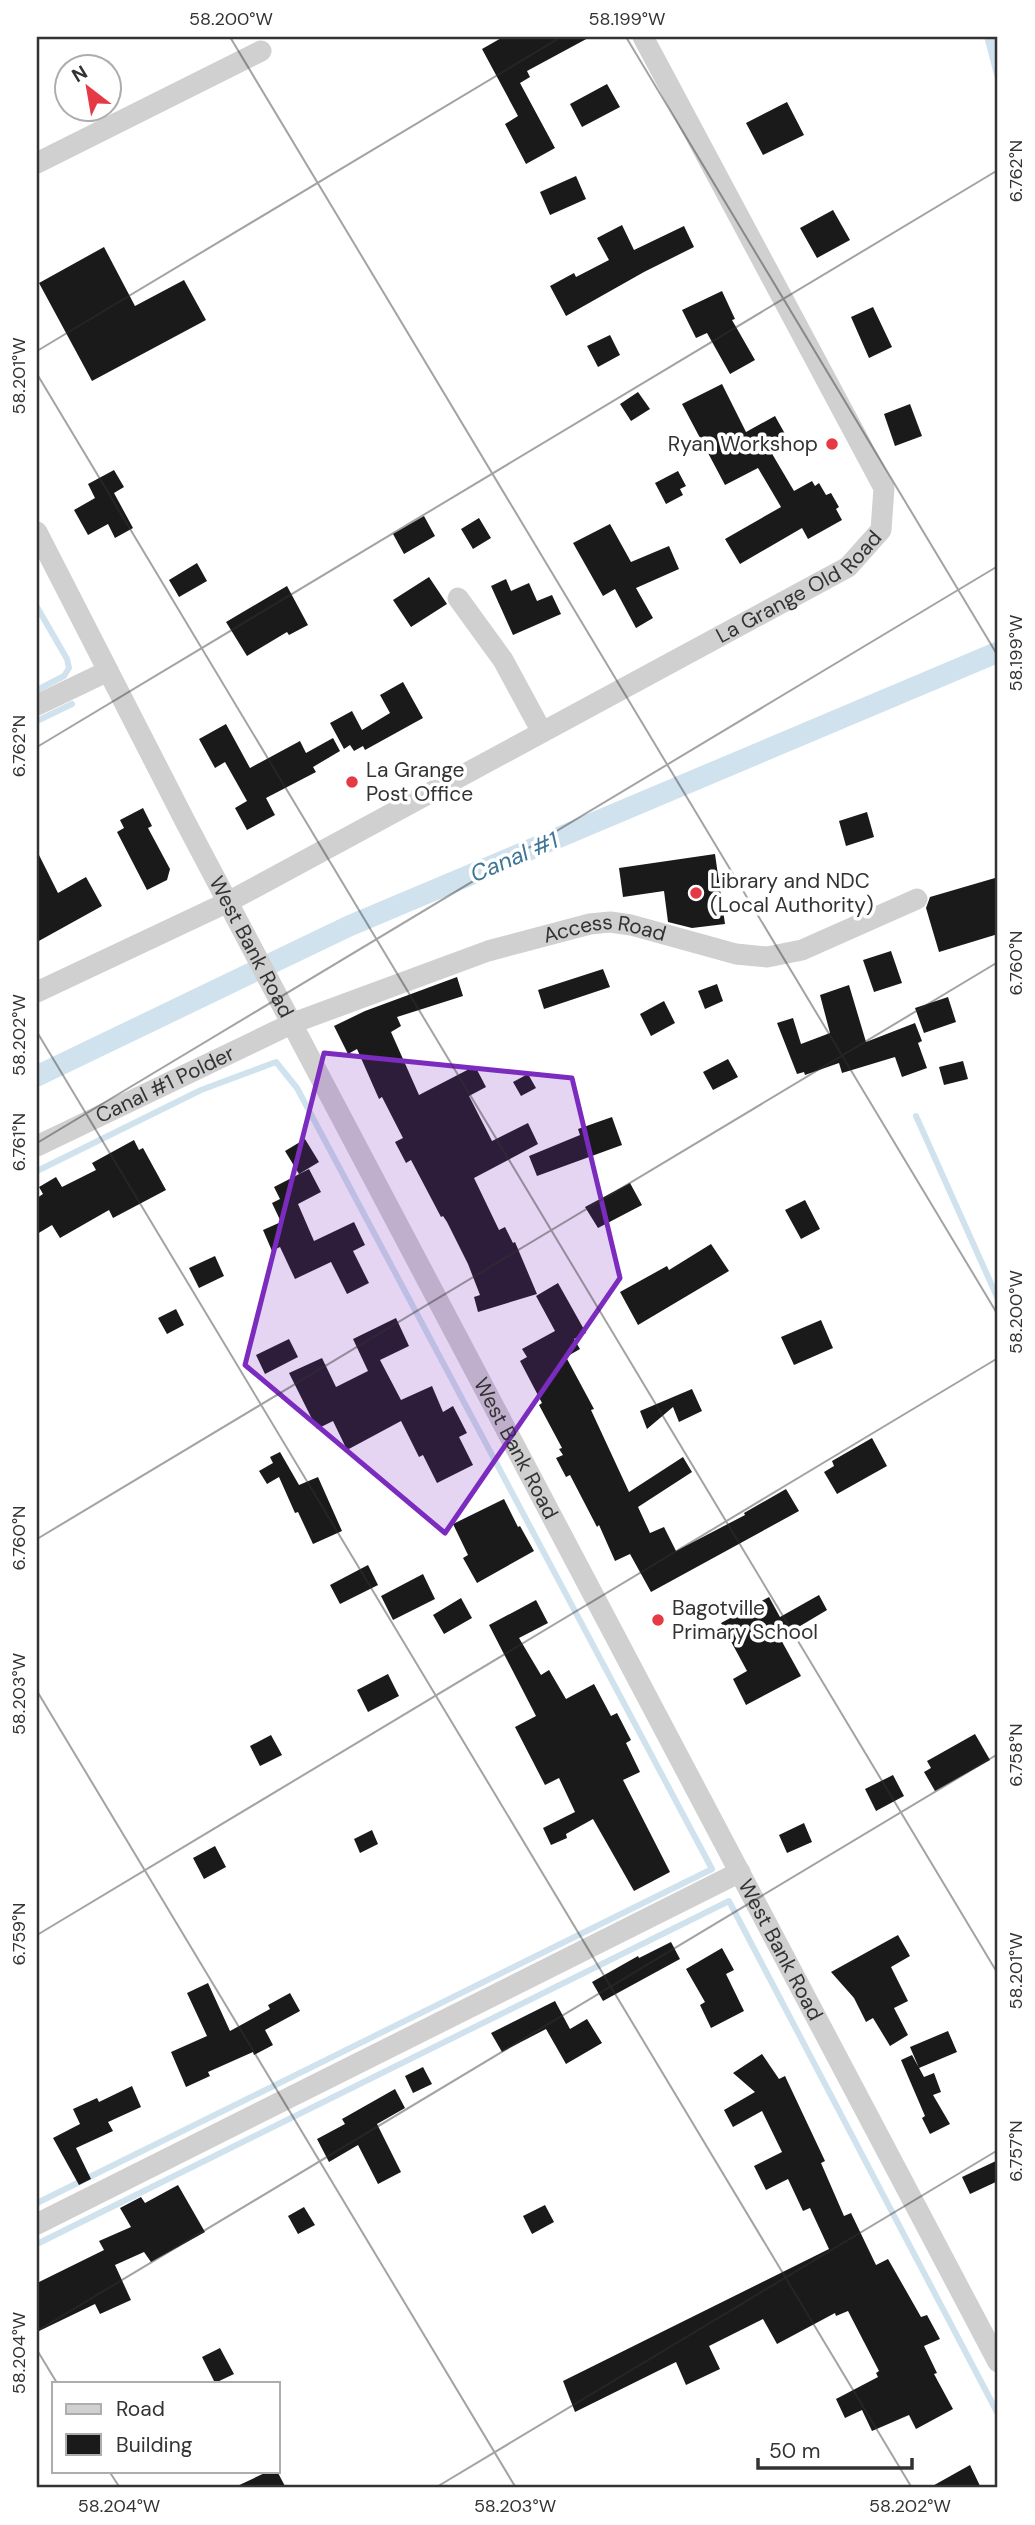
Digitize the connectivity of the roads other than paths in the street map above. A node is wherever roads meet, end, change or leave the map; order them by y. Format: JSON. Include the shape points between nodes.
{"nodes":[{"id":1,"x":643,"y":37,"type":"edge"},
{"id":2,"x":261,"y":51,"type":"dead end"},
{"id":3,"x":37,"y":163,"type":"edge"},
{"id":4,"x":37,"y":532,"type":"edge"},
{"id":5,"x":458,"y":598,"type":"dead end"},
{"id":6,"x":108,"y":671,"type":"junction"},
{"id":7,"x":37,"y":705,"type":"edge"},
{"id":8,"x":542,"y":732,"type":"junction"},
{"id":9,"x":917,"y":899,"type":"dead end"},
{"id":10,"x":228,"y":902,"type":"junction"},
{"id":11,"x":37,"y":992,"type":"edge"},
{"id":12,"x":293,"y":1023,"type":"junction"},
{"id":13,"x":37,"y":1146,"type":"edge"},
{"id":14,"x":740,"y":1872,"type":"junction"},
{"id":15,"x":37,"y":2224,"type":"edge"},
{"id":16,"x":998,"y":2362,"type":"edge"}],
"edges":[{"from":1,"to":8,"type":"street","name":"La Grange Old Road","via":[[884,488],[881,530],[848,567]]},
{"from":2,"to":3,"type":"street"},
{"from":4,"to":6,"type":"street","name":"West Bank Road"},
{"from":5,"to":8,"type":"street","via":[[503,660]]},
{"from":6,"to":7,"type":"street"},
{"from":6,"to":10,"type":"street","name":"West Bank Road"},
{"from":8,"to":10,"type":"street","name":"La Grange Old Road"},
{"from":9,"to":12,"type":"street","name":"Access Road","via":[[802,950],[767,957],[736,954],[631,925],[590,924],[488,951]]},
{"from":10,"to":11,"type":"street","name":"La Grange Old Road"},
{"from":10,"to":12,"type":"street","name":"West Bank Road"},
{"from":12,"to":13,"type":"street","name":"Canal #1 Polder"},
{"from":12,"to":14,"type":"street","name":"West Bank Road"},
{"from":14,"to":15,"type":"street"},
{"from":14,"to":16,"type":"street","name":"West Bank Road"}]}
